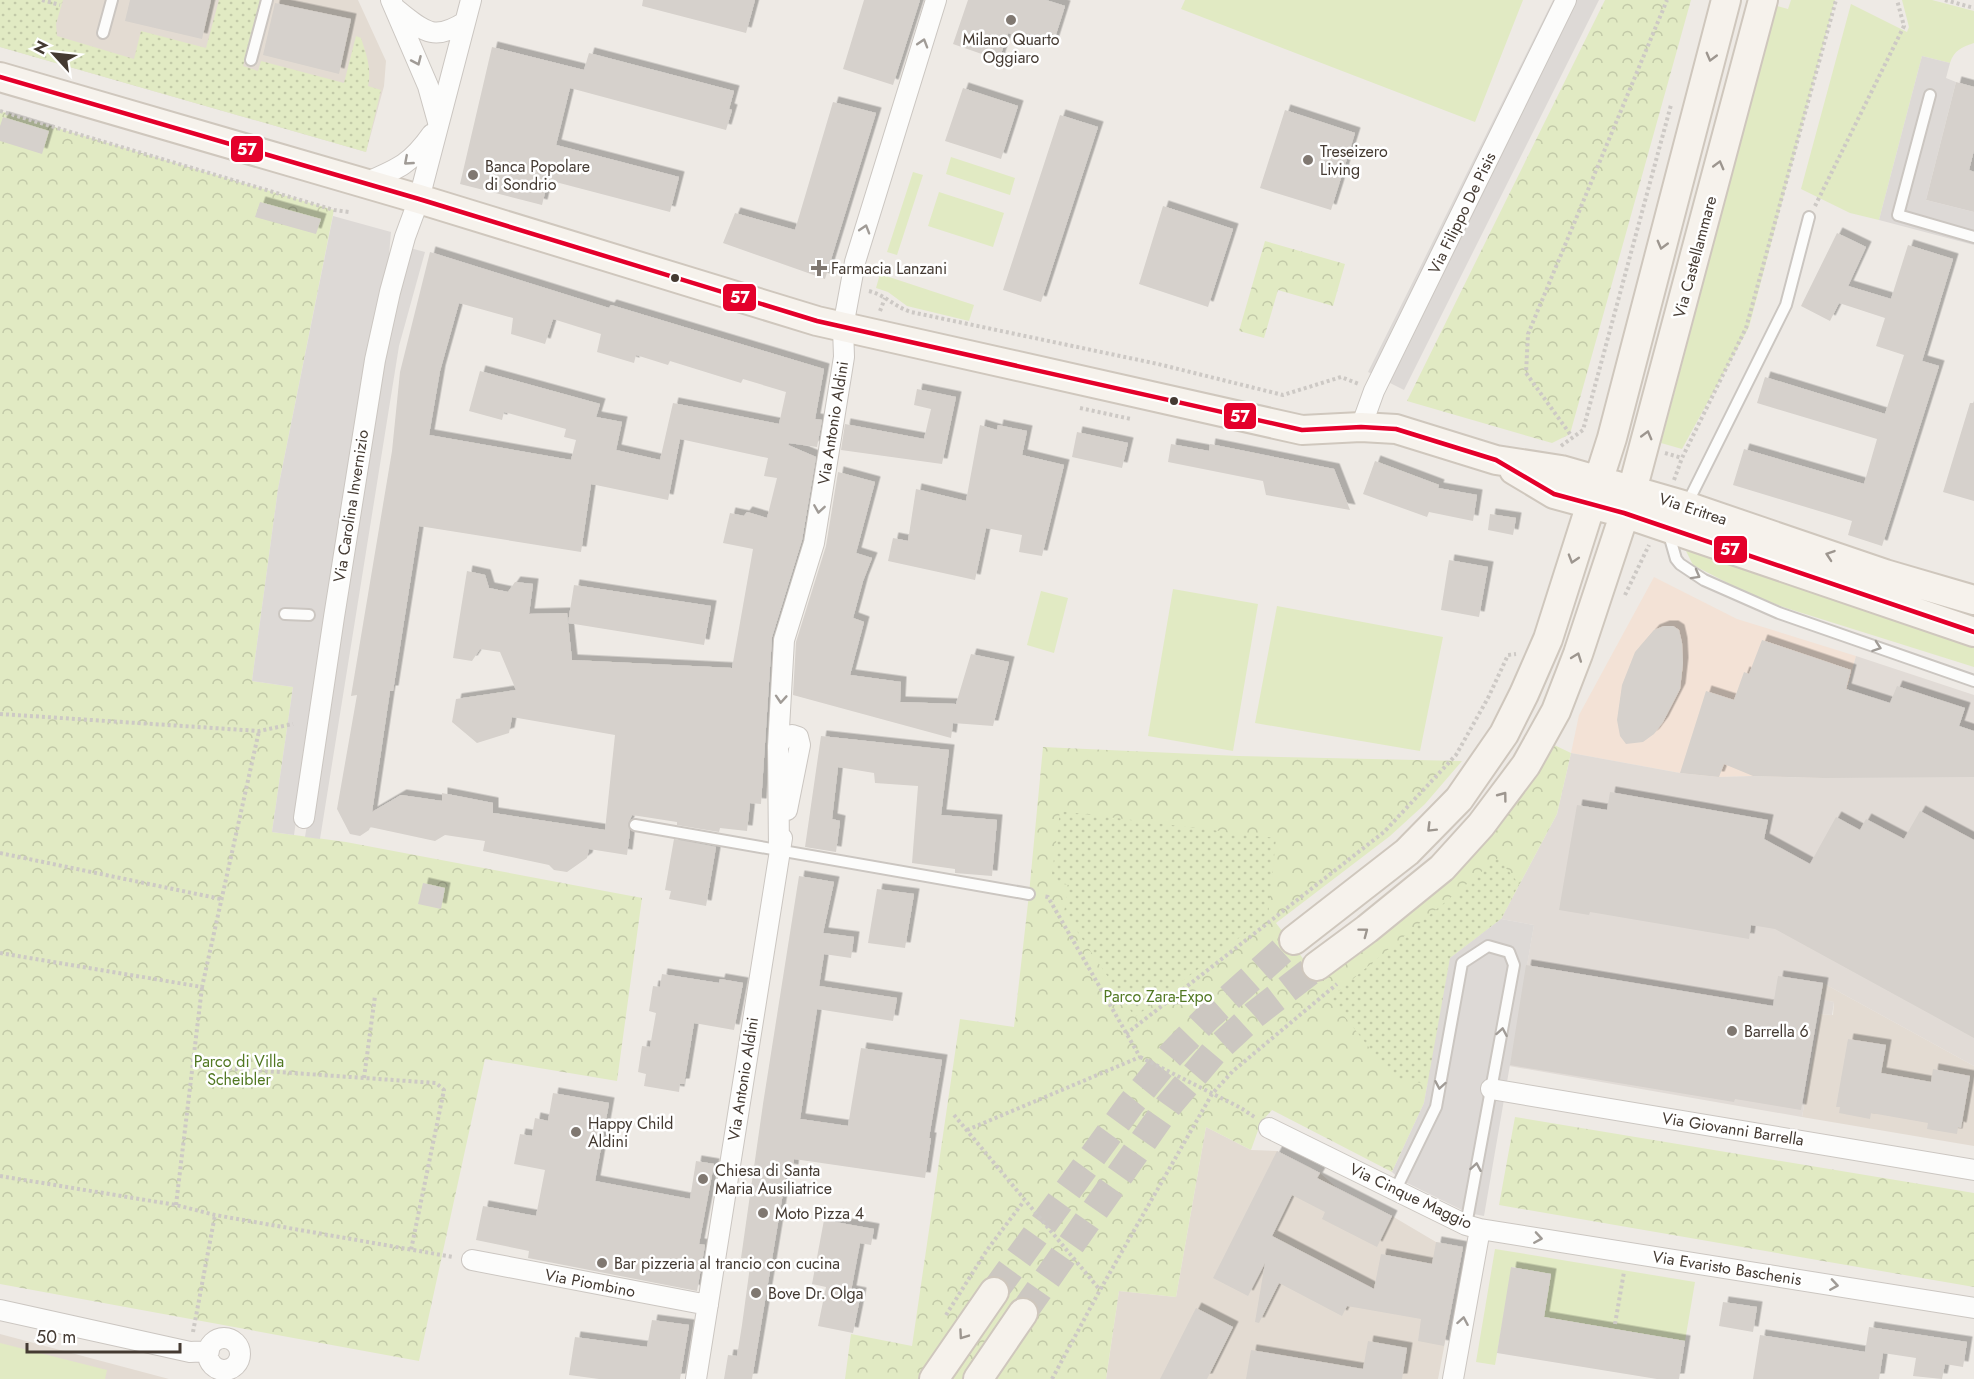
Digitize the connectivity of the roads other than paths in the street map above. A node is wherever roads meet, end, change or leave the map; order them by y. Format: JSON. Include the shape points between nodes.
{"nodes":[{"id":1,"x":112,"y":0,"type":"edge"},
{"id":2,"x":267,"y":0,"type":"edge"},
{"id":3,"x":471,"y":0,"type":"edge"},
{"id":4,"x":936,"y":0,"type":"edge"},
{"id":5,"x":1566,"y":0,"type":"edge"},
{"id":6,"x":1726,"y":0,"type":"edge"},
{"id":7,"x":1764,"y":0,"type":"edge"},
{"id":8,"x":392,"y":4,"type":"edge"},
{"id":9,"x":465,"y":22,"type":"junction"},
{"id":10,"x":103,"y":33,"type":"dead end"},
{"id":11,"x":251,"y":60,"type":"dead end"},
{"id":12,"x":0,"y":77,"type":"edge"},
{"id":13,"x":1930,"y":94,"type":"dead end"},
{"id":14,"x":439,"y":124,"type":"junction"},
{"id":15,"x":365,"y":183,"type":"junction"},
{"id":16,"x":419,"y":199,"type":"junction"},
{"id":17,"x":1809,"y":217,"type":"dead end"},
{"id":18,"x":1974,"y":237,"type":"edge"},
{"id":19,"x":843,"y":327,"type":"junction"},
{"id":20,"x":1361,"y":427,"type":"junction"},
{"id":21,"x":1595,"y":492,"type":"junction"},
{"id":22,"x":1679,"y":495,"type":"junction"},
{"id":23,"x":1628,"y":502,"type":"junction"},
{"id":24,"x":1667,"y":528,"type":"junction"},
{"id":25,"x":1885,"y":574,"type":"junction"},
{"id":26,"x":1974,"y":585,"type":"edge"},
{"id":27,"x":1974,"y":600,"type":"edge"},
{"id":28,"x":285,"y":614,"type":"dead end"},
{"id":29,"x":309,"y":615,"type":"dead end"},
{"id":30,"x":1974,"y":632,"type":"edge"},
{"id":31,"x":1974,"y":681,"type":"edge"},
{"id":32,"x":304,"y":818,"type":"dead end"},
{"id":33,"x":635,"y":825,"type":"dead end"},
{"id":34,"x":779,"y":850,"type":"junction"},
{"id":35,"x":1029,"y":894,"type":"road end"},
{"id":36,"x":1294,"y":939,"type":"tunnel mouth"},
{"id":37,"x":1317,"y":966,"type":"tunnel mouth"},
{"id":38,"x":1491,"y":1089,"type":"junction"},
{"id":39,"x":1269,"y":1128,"type":"road end"},
{"id":40,"x":1974,"y":1170,"type":"edge"},
{"id":41,"x":1396,"y":1189,"type":"junction"},
{"id":42,"x":1473,"y":1227,"type":"junction"},
{"id":43,"x":472,"y":1260,"type":"road end"},
{"id":44,"x":994,"y":1292,"type":"tunnel mouth"},
{"id":45,"x":708,"y":1305,"type":"junction"},
{"id":46,"x":1974,"y":1308,"type":"edge"},
{"id":47,"x":0,"y":1310,"type":"edge"},
{"id":48,"x":1023,"y":1313,"type":"tunnel mouth"},
{"id":49,"x":199,"y":1351,"type":"junction"},
{"id":50,"x":222,"y":1375,"type":"edge"},
{"id":51,"x":696,"y":1379,"type":"edge"},
{"id":52,"x":934,"y":1379,"type":"edge"},
{"id":53,"x":978,"y":1379,"type":"edge"},
{"id":54,"x":1453,"y":1379,"type":"edge"}],
"edges":[{"from":1,"to":10,"type":"lane"},
{"from":2,"to":11,"type":"lane"},
{"from":3,"to":9,"type":"street","name":"Via Carolina Invernizio"},
{"from":19,"to":4,"type":"street","name":"Via Antonio Aldini","one_way":true,"via":[[855,262]]},
{"from":5,"to":20,"type":"street","name":"Via Filippo De Pisis","via":[[1368,404]]},
{"from":6,"to":21,"type":"street","name":"Via Castellammare","one_way":true},
{"from":23,"to":7,"type":"street","name":"Via Castellammare","one_way":true},
{"from":8,"to":9,"type":"street","via":[[420,28],[434,33],[450,31]]},
{"from":8,"to":14,"type":"street","one_way":true,"via":[[428,86]]},
{"from":9,"to":14,"type":"street","name":"Via Carolina Invernizio"},
{"from":12,"to":15,"type":"street","name":"Via Eritrea"},
{"from":13,"to":18,"type":"lane","via":[[1898,215]]},
{"from":14,"to":15,"type":"street","one_way":true,"via":[[420,151],[399,169]]},
{"from":14,"to":16,"type":"street","name":"Via Carolina Invernizio"},
{"from":15,"to":16,"type":"street","name":"Via Eritrea"},
{"from":16,"to":19,"type":"street","name":"Via Eritrea"},
{"from":16,"to":32,"type":"street","name":"Via Carolina Invernizio","via":[[405,237],[375,360]]},
{"from":17,"to":22,"type":"lane","via":[[1786,305]]},
{"from":19,"to":20,"type":"street","name":"Via Eritrea","via":[[1302,430]]},
{"from":19,"to":34,"type":"street","name":"Via Antonio Aldini","one_way":true,"via":[[844,357],[814,543],[784,640],[778,746]]},
{"from":20,"to":21,"type":"street","name":"Via Eritrea","via":[[1395,429],[1496,460],[1554,494]]},
{"from":21,"to":23,"type":"street","name":"Via Eritrea"},
{"from":21,"to":36,"type":"street","name":"Via Castellammare","one_way":true,"via":[[1548,639],[1504,734],[1459,799],[1407,852]]},
{"from":22,"to":23,"type":"street","name":"Via Eritrea"},
{"from":25,"to":22,"type":"street","name":"Via Eritrea","one_way":true},
{"from":23,"to":24,"type":"street","name":"Via Eritrea"},
{"from":37,"to":23,"type":"street","name":"Via Castellammare","one_way":true,"via":[[1442,868],[1481,825],[1526,765],[1556,711]]},
{"from":24,"to":30,"type":"street","name":"Via Eritrea"},
{"from":24,"to":31,"type":"lane","one_way":true,"via":[[1676,559],[1704,580],[1779,613]]},
{"from":25,"to":26,"type":"street","name":"Via Eritrea"},
{"from":25,"to":27,"type":"street","name":"Via Eritrea"},
{"from":28,"to":29,"type":"lane"},
{"from":33,"to":34,"type":"lane"},
{"from":34,"to":35,"type":"lane"},
{"from":34,"to":45,"type":"street","name":"Via Antonio Aldini"},
{"from":38,"to":40,"type":"street","name":"Via Giovanni Barrella"},
{"from":38,"to":41,"type":"lane","one_way":true,"via":[[1514,964],[1509,952],[1488,946],[1462,963],[1436,1107]]},
{"from":42,"to":38,"type":"lane","one_way":true},
{"from":39,"to":41,"type":"street","name":"Via Cinque Maggio"},
{"from":41,"to":42,"type":"street","name":"Via Cinque Maggio"},
{"from":42,"to":46,"type":"street","name":"Via Evaristo Baschenis","one_way":true},
{"from":54,"to":42,"type":"street","name":"Via Cinque Maggio","one_way":true},
{"from":43,"to":45,"type":"street","name":"Via Piombino"},
{"from":44,"to":52,"type":"street","one_way":true},
{"from":45,"to":51,"type":"street","name":"Via Antonio Aldini"},
{"from":47,"to":49,"type":"street"},
{"from":48,"to":53,"type":"street"},
{"from":49,"to":50,"type":"street","via":[[209,1356]]},
{"from":49,"to":50,"type":"street","via":[[224,1339],[237,1346],[240,1355],[236,1365]]}]}
